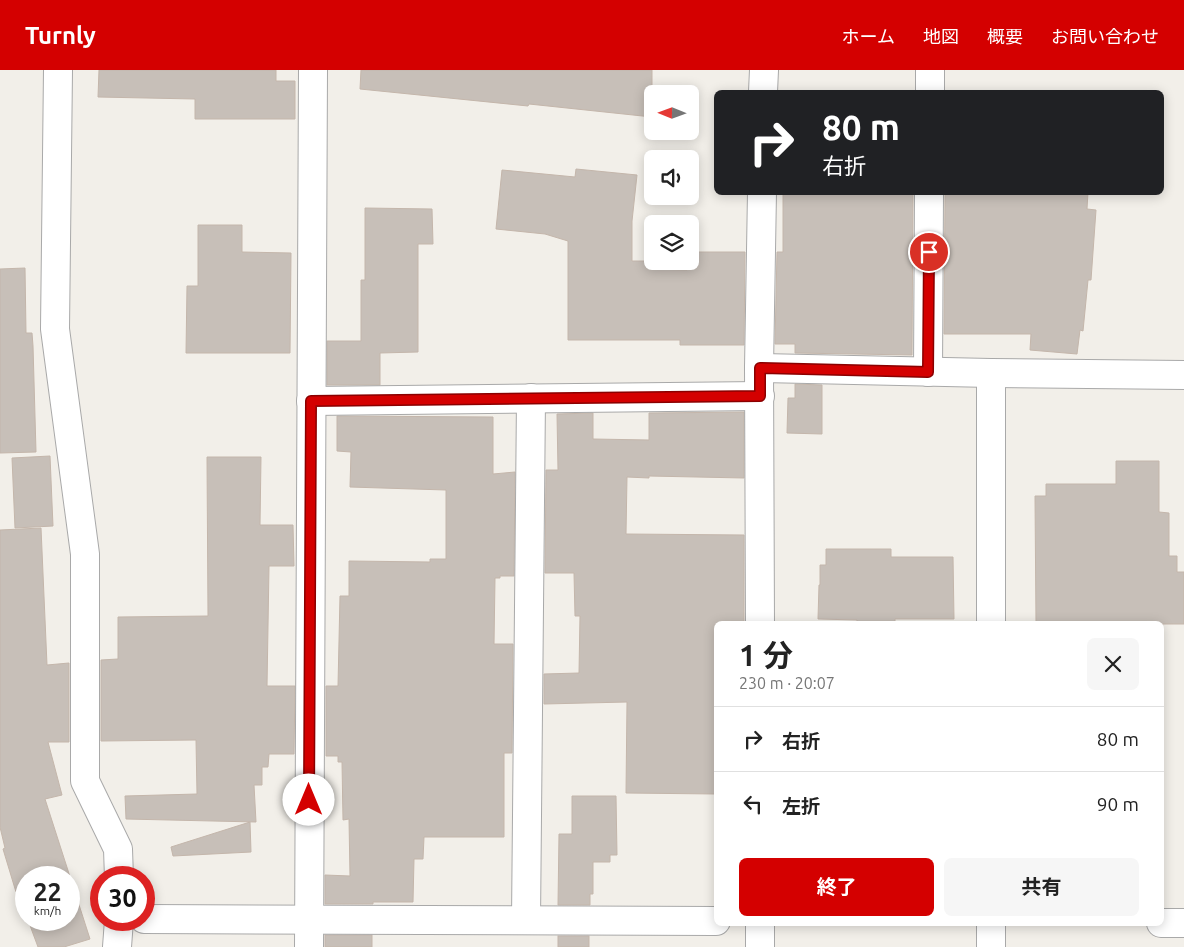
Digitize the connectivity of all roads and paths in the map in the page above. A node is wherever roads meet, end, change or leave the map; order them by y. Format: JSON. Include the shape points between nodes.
{"nodes":[{"id":1,"x":58,"y":70,"type":"edge"},
{"id":2,"x":313,"y":70,"type":"edge"},
{"id":3,"x":764,"y":70,"type":"edge"},
{"id":4,"x":930,"y":70,"type":"edge"},
{"id":5,"x":763,"y":90,"type":"edge"},
{"id":6,"x":930,"y":90,"type":"edge"},
{"id":7,"x":762,"y":195,"type":"edge"},
{"id":8,"x":930,"y":195,"type":"edge"},
{"id":9,"x":760,"y":368,"type":"junction"},
{"id":10,"x":928,"y":372,"type":"junction"},
{"id":11,"x":991,"y":373,"type":"junction"},
{"id":12,"x":1184,"y":375,"type":"edge"},
{"id":13,"x":760,"y":396,"type":"junction"},
{"id":14,"x":531,"y":398,"type":"junction"},
{"id":15,"x":311,"y":401,"type":"junction"},
{"id":16,"x":760,"y":621,"type":"edge"},
{"id":17,"x":991,"y":621,"type":"edge"},
{"id":18,"x":118,"y":866,"type":"edge"},
{"id":19,"x":155,"y":919,"type":"edge"},
{"id":20,"x":309,"y":919,"type":"junction"},
{"id":21,"x":526,"y":920,"type":"junction"},
{"id":22,"x":714,"y":921,"type":"edge"},
{"id":23,"x":1164,"y":923,"type":"edge"},
{"id":24,"x":1184,"y":923,"type":"edge"},
{"id":25,"x":760,"y":926,"type":"edge"},
{"id":26,"x":991,"y":926,"type":"edge"},
{"id":27,"x":119,"y":931,"type":"edge"},
{"id":28,"x":117,"y":947,"type":"edge"},
{"id":29,"x":309,"y":947,"type":"edge"},
{"id":30,"x":760,"y":947,"type":"edge"},
{"id":31,"x":991,"y":947,"type":"edge"}],
"edges":[{"from":1,"to":18,"type":"street","via":[[55,329],[85,554],[85,781],[118,849]]},
{"from":2,"to":15,"type":"street"},
{"from":3,"to":5,"type":"street"},
{"from":4,"to":6,"type":"street"},
{"from":7,"to":9,"type":"street"},
{"from":8,"to":10,"type":"street"},
{"from":9,"to":10,"type":"street"},
{"from":9,"to":13,"type":"street"},
{"from":10,"to":11,"type":"street"},
{"from":11,"to":12,"type":"street"},
{"from":11,"to":17,"type":"street"},
{"from":13,"to":14,"type":"street"},
{"from":13,"to":16,"type":"street"},
{"from":14,"to":15,"type":"street"},
{"from":14,"to":21,"type":"street"},
{"from":15,"to":20,"type":"street"},
{"from":19,"to":20,"type":"street"},
{"from":20,"to":21,"type":"street"},
{"from":20,"to":29,"type":"street"},
{"from":21,"to":22,"type":"street"},
{"from":23,"to":24,"type":"street"},
{"from":25,"to":30,"type":"street"},
{"from":26,"to":31,"type":"street"},
{"from":27,"to":28,"type":"street"}]}
